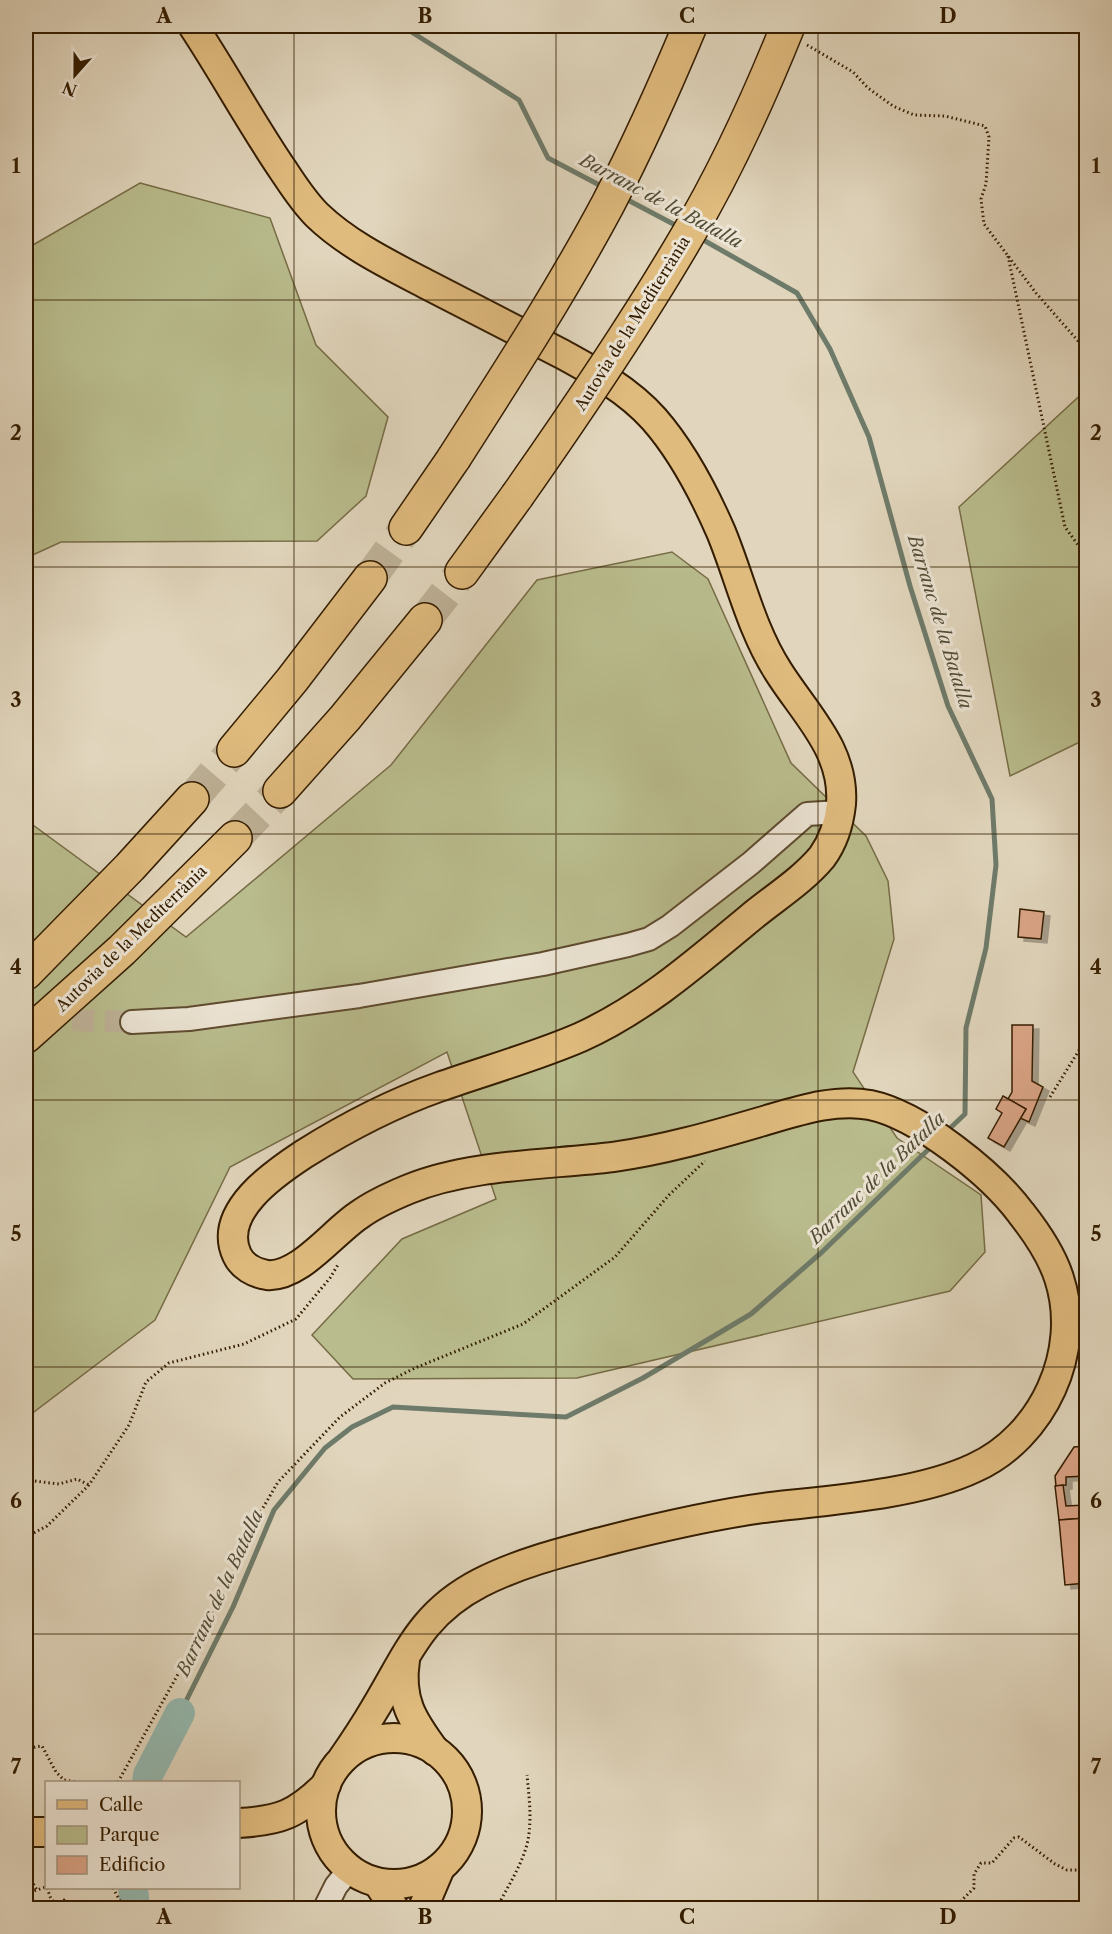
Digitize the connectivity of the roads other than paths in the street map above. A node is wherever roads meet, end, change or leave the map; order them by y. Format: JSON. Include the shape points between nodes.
{"nodes":[{"id":1,"x":193,"y":26,"type":"edge"},
{"id":2,"x":690,"y":26,"type":"edge"},
{"id":3,"x":794,"y":34,"type":"edge"},
{"id":4,"x":406,"y":528,"type":"tunnel mouth"},
{"id":5,"x":462,"y":572,"type":"tunnel mouth"},
{"id":6,"x":370,"y":578,"type":"tunnel mouth"},
{"id":7,"x":425,"y":620,"type":"tunnel mouth"},
{"id":8,"x":234,"y":750,"type":"tunnel mouth"},
{"id":9,"x":280,"y":791,"type":"tunnel mouth"},
{"id":10,"x":192,"y":799,"type":"tunnel mouth"},
{"id":11,"x":840,"y":812,"type":"junction"},
{"id":12,"x":235,"y":838,"type":"tunnel mouth"},
{"id":13,"x":26,"y":973,"type":"edge"},
{"id":14,"x":132,"y":1022,"type":"tunnel mouth"},
{"id":15,"x":26,"y":1036,"type":"edge"},
{"id":16,"x":406,"y":1652,"type":"junction"},
{"id":17,"x":435,"y":1751,"type":"junction"},
{"id":18,"x":343,"y":1758,"type":"junction"},
{"id":19,"x":326,"y":1785,"type":"junction"},
{"id":20,"x":248,"y":1822,"type":"edge"},
{"id":21,"x":45,"y":1832,"type":"edge"},
{"id":22,"x":26,"y":1833,"type":"edge"},
{"id":23,"x":341,"y":1860,"type":"junction"},
{"id":24,"x":440,"y":1868,"type":"junction"},
{"id":25,"x":378,"y":1883,"type":"junction"},
{"id":26,"x":325,"y":1908,"type":"edge"},
{"id":27,"x":394,"y":1908,"type":"edge"},
{"id":28,"x":423,"y":1908,"type":"edge"}],
"edges":[{"from":1,"to":11,"type":"main road","via":[[307,205],[332,228],[404,272],[616,386],[644,408],[664,431],[721,534],[771,659],[832,753],[840,781]]},
{"from":2,"to":4,"type":"highway","bridge":true,"via":[[635,150],[591,235],[512,367]]},
{"from":3,"to":5,"type":"highway","name":"Autovia de la Mediterrània","bridge":true,"via":[[687,238],[608,365]]},
{"from":6,"to":8,"type":"highway"},
{"from":7,"to":9,"type":"highway"},
{"from":10,"to":13,"type":"highway"},
{"from":11,"to":14,"type":"street","via":[[807,814],[751,863],[649,939],[552,962],[359,996],[189,1019]]},
{"from":11,"to":16,"type":"main road","via":[[826,852],[809,870],[635,1009],[579,1038],[381,1111],[277,1172],[244,1204],[236,1220],[235,1251],[244,1266],[261,1274],[278,1275],[301,1263],[353,1218],[418,1185],[468,1173],[642,1152],[844,1102],[880,1107],[914,1121],[950,1146],[1015,1205],[1041,1242],[1059,1276],[1065,1312],[1065,1342],[1049,1393],[1026,1431],[975,1468],[928,1484],[658,1528],[514,1568],[483,1581],[439,1610]]},
{"from":12,"to":15,"type":"highway","name":"Autovia de la Mediterrània","via":[[122,950]]},
{"from":16,"to":17,"type":"main road","via":[[403,1681],[408,1708]]},
{"from":16,"to":18,"type":"main road"},
{"from":17,"to":18,"type":"main road","via":[[395,1738],[367,1743]]},
{"from":17,"to":24,"type":"main road","via":[[459,1778],[467,1814],[457,1848]]},
{"from":18,"to":19,"type":"main road"},
{"from":19,"to":20,"type":"main road","via":[[296,1811],[272,1820]]},
{"from":19,"to":23,"type":"main road","via":[[321,1818],[327,1840]]},
{"from":20,"to":23,"type":"main road","via":[[296,1831]]},
{"from":21,"to":22,"type":"main road"},
{"from":23,"to":25,"type":"main road","via":[[364,1878]]},
{"from":23,"to":26,"type":"street","via":[[336,1886]]},
{"from":24,"to":25,"type":"main road","via":[[410,1882]]},
{"from":24,"to":28,"type":"main road"},
{"from":25,"to":27,"type":"main road"}]}
